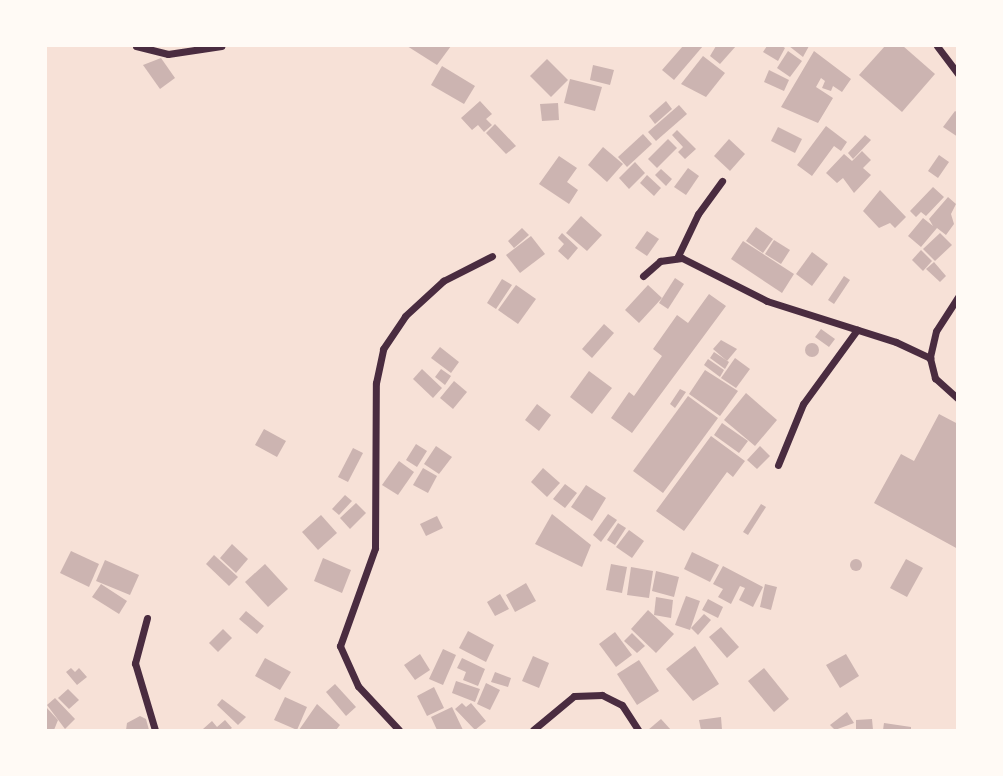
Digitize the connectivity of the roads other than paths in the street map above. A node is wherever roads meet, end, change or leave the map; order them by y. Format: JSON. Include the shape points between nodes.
{"nodes":[{"id":1,"x":136,"y":46,"type":"edge"},
{"id":2,"x":221,"y":46,"type":"edge"},
{"id":3,"x":937,"y":46,"type":"edge"},
{"id":4,"x":957,"y":74,"type":"edge"},
{"id":5,"x":722,"y":181,"type":"dead end"},
{"id":6,"x":492,"y":256,"type":"dead end"},
{"id":7,"x":677,"y":258,"type":"junction"},
{"id":8,"x":643,"y":276,"type":"dead end"},
{"id":9,"x":957,"y":297,"type":"edge"},
{"id":10,"x":857,"y":330,"type":"junction"},
{"id":11,"x":930,"y":358,"type":"junction"},
{"id":12,"x":957,"y":399,"type":"edge"},
{"id":13,"x":778,"y":465,"type":"dead end"},
{"id":14,"x":147,"y":618,"type":"dead end"},
{"id":15,"x":155,"y":730,"type":"edge"},
{"id":16,"x":399,"y":730,"type":"edge"},
{"id":17,"x":533,"y":730,"type":"edge"},
{"id":18,"x":638,"y":730,"type":"edge"}],
"edges":[{"from":1,"to":2,"type":"street","via":[[168,54]]},
{"from":3,"to":4,"type":"street"},
{"from":5,"to":7,"type":"street","via":[[698,214]]},
{"from":6,"to":16,"type":"street","via":[[443,281],[405,316],[383,349],[376,383],[375,548],[340,646],[358,686]]},
{"from":7,"to":8,"type":"street","via":[[660,261]]},
{"from":7,"to":10,"type":"street","via":[[767,301]]},
{"from":9,"to":11,"type":"street","via":[[936,331]]},
{"from":10,"to":11,"type":"street"},
{"from":10,"to":13,"type":"street","via":[[803,404]]},
{"from":11,"to":12,"type":"street","via":[[935,378]]},
{"from":14,"to":15,"type":"street","via":[[135,663]]},
{"from":17,"to":18,"type":"street","via":[[574,696],[602,695],[622,705]]}]}
